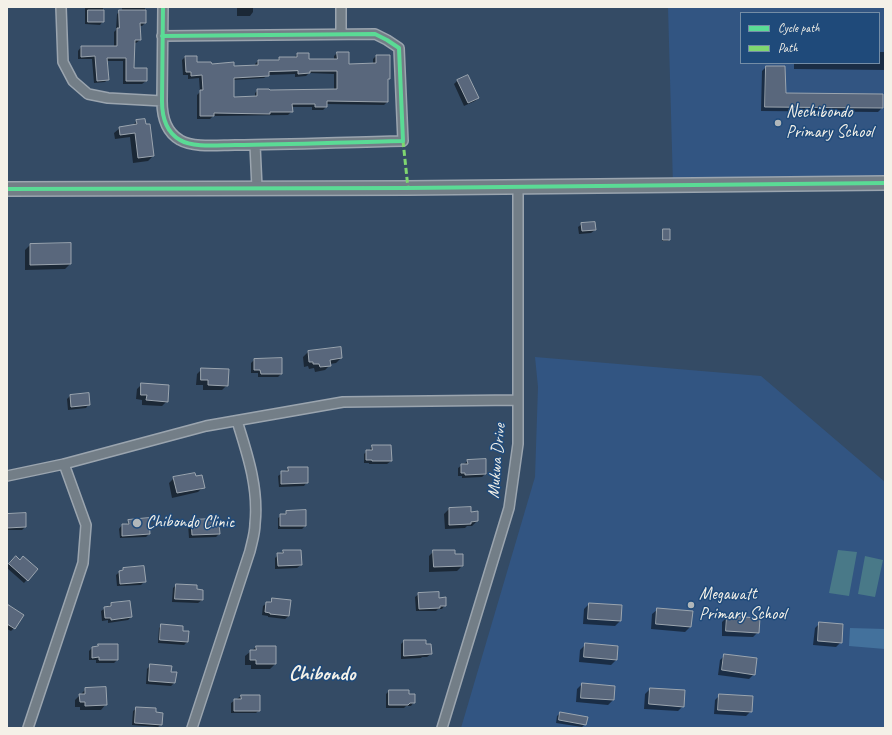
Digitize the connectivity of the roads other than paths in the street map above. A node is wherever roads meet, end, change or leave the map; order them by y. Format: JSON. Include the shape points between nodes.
{"nodes":[{"id":1,"x":61,"y":7,"type":"edge"},
{"id":2,"x":163,"y":7,"type":"edge"},
{"id":3,"x":341,"y":7,"type":"edge"},
{"id":4,"x":341,"y":34,"type":"junction"},
{"id":5,"x":162,"y":36,"type":"junction"},
{"id":6,"x":162,"y":101,"type":"junction"},
{"id":7,"x":254,"y":145,"type":"junction"},
{"id":8,"x":885,"y":183,"type":"edge"},
{"id":9,"x":518,"y":187,"type":"junction"},
{"id":10,"x":257,"y":188,"type":"junction"},
{"id":11,"x":7,"y":189,"type":"edge"},
{"id":12,"x":517,"y":400,"type":"junction"},
{"id":13,"x":237,"y":420,"type":"junction"},
{"id":14,"x":64,"y":464,"type":"junction"},
{"id":15,"x":7,"y":476,"type":"edge"},
{"id":16,"x":28,"y":728,"type":"edge"},
{"id":17,"x":192,"y":728,"type":"edge"},
{"id":18,"x":442,"y":728,"type":"edge"}],
"edges":[{"from":1,"to":6,"type":"street","via":[[63,62],[73,81],[88,94],[108,98]]},
{"from":2,"to":5,"type":"street"},
{"from":3,"to":4,"type":"street"},
{"from":4,"to":5,"type":"street"},
{"from":4,"to":7,"type":"street","via":[[375,34],[399,48],[403,141]]},
{"from":5,"to":6,"type":"street"},
{"from":6,"to":7,"type":"street","via":[[162,115],[169,130],[180,140],[192,144]]},
{"from":7,"to":10,"type":"street"},
{"from":8,"to":9,"type":"street"},
{"from":9,"to":10,"type":"street"},
{"from":9,"to":12,"type":"street","name":"Mukwa Drive"},
{"from":10,"to":11,"type":"street"},
{"from":12,"to":13,"type":"street","via":[[343,402]]},
{"from":12,"to":18,"type":"street","name":"Mukwa Drive","via":[[518,444],[509,508]]},
{"from":13,"to":14,"type":"street"},
{"from":13,"to":17,"type":"street","via":[[250,462],[255,498],[255,523],[250,551]]},
{"from":14,"to":15,"type":"street"},
{"from":14,"to":16,"type":"street","via":[[86,525],[83,563]]}]}
